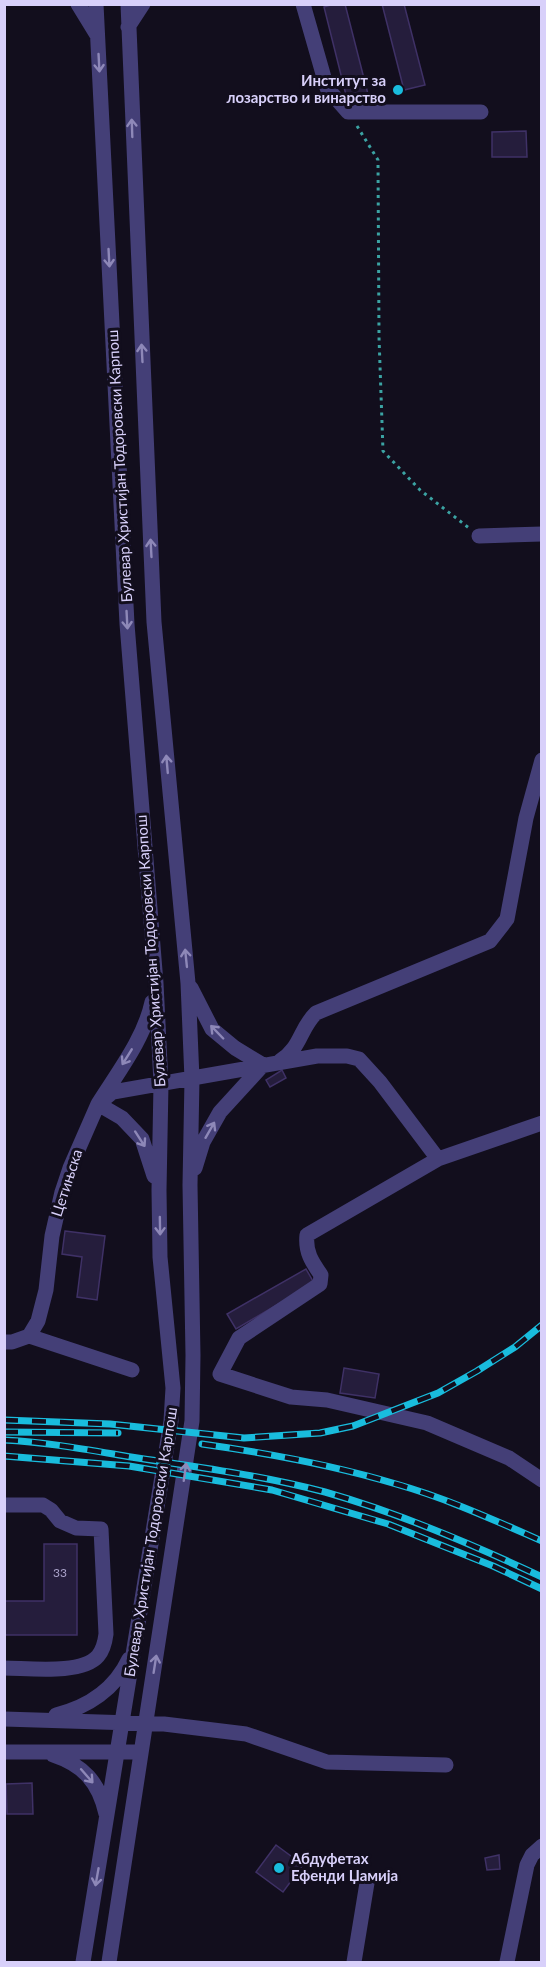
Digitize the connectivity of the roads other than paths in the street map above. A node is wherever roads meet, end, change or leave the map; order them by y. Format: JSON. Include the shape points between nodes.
{"nodes":[{"id":1,"x":78,"y":4,"type":"edge"},
{"id":2,"x":96,"y":4,"type":"edge"},
{"id":3,"x":128,"y":4,"type":"edge"},
{"id":4,"x":143,"y":4,"type":"edge"},
{"id":5,"x":303,"y":4,"type":"edge"},
{"id":6,"x":128,"y":27,"type":"junction"},
{"id":7,"x":98,"y":38,"type":"junction"},
{"id":8,"x":481,"y":111,"type":"dead end"},
{"id":9,"x":542,"y":534,"type":"edge"},
{"id":10,"x":479,"y":536,"type":"road end"},
{"id":11,"x":542,"y":760,"type":"edge"},
{"id":12,"x":156,"y":983,"type":"junction"},
{"id":13,"x":188,"y":983,"type":"junction"},
{"id":14,"x":270,"y":1064,"type":"junction"},
{"id":15,"x":192,"y":1079,"type":"junction"},
{"id":16,"x":161,"y":1084,"type":"junction"},
{"id":17,"x":98,"y":1104,"type":"junction"},
{"id":18,"x":542,"y":1123,"type":"edge"},
{"id":19,"x":438,"y":1158,"type":"junction"},
{"id":20,"x":190,"y":1185,"type":"junction"},
{"id":21,"x":159,"y":1190,"type":"junction"},
{"id":22,"x":29,"y":1336,"type":"junction"},
{"id":23,"x":4,"y":1342,"type":"edge"},
{"id":24,"x":132,"y":1370,"type":"dead end"},
{"id":25,"x":542,"y":1480,"type":"edge"},
{"id":26,"x":4,"y":1505,"type":"edge"},
{"id":27,"x":135,"y":1648,"type":"junction"},
{"id":28,"x":4,"y":1668,"type":"edge"},
{"id":29,"x":4,"y":1719,"type":"edge"},
{"id":30,"x":36,"y":1719,"type":"junction"},
{"id":31,"x":123,"y":1722,"type":"junction"},
{"id":32,"x":146,"y":1722,"type":"junction"},
{"id":33,"x":4,"y":1752,"type":"edge"},
{"id":34,"x":45,"y":1752,"type":"junction"},
{"id":35,"x":118,"y":1752,"type":"junction"},
{"id":36,"x":141,"y":1752,"type":"junction"},
{"id":37,"x":446,"y":1765,"type":"dead end"},
{"id":38,"x":107,"y":1820,"type":"junction"},
{"id":39,"x":542,"y":1846,"type":"edge"},
{"id":40,"x":367,"y":1883,"type":"dead end"},
{"id":41,"x":83,"y":1962,"type":"edge"},
{"id":42,"x":109,"y":1962,"type":"edge"},
{"id":43,"x":354,"y":1962,"type":"edge"},
{"id":44,"x":507,"y":1962,"type":"edge"}],
"edges":[{"from":1,"to":7,"type":"street"},
{"from":2,"to":7,"type":"street","name":"Булевар Христијан Тодоровски Карпош"},
{"from":3,"to":6,"type":"street","name":"Булевар Христијан Тодоровски Карпош"},
{"from":4,"to":6,"type":"street"},
{"from":5,"to":8,"type":"street","via":[[327,88],[348,112]]},
{"from":13,"to":6,"type":"street","name":"Булевар Христијан Тодоровски Карпош","one_way":true,"via":[[154,622]]},
{"from":7,"to":12,"type":"street","name":"Булевар Христијан Тодоровски Карпош","one_way":true,"via":[[127,624]]},
{"from":9,"to":10,"type":"street"},
{"from":11,"to":14,"type":"street","via":[[526,818],[507,919],[500,931],[490,941],[316,1013],[296,1048]]},
{"from":12,"to":16,"type":"street","name":"Булевар Христијан Тодоровски Карпош"},
{"from":12,"to":17,"type":"street","name":"Цетињска","one_way":true,"via":[[149,1016]]},
{"from":14,"to":13,"type":"street","one_way":true,"via":[[235,1048],[212,1029]]},
{"from":13,"to":15,"type":"street","name":"Булевар Христијан Тодоровски Карпош"},
{"from":14,"to":15,"type":"street"},
{"from":14,"to":19,"type":"street","via":[[317,1056],[360,1059]]},
{"from":20,"to":14,"type":"street","one_way":true,"via":[[203,1142],[220,1112]]},
{"from":15,"to":16,"type":"street"},
{"from":15,"to":20,"type":"street","name":"Булевар Христијан Тодоровски Карпош"},
{"from":16,"to":17,"type":"street","via":[[113,1092]]},
{"from":16,"to":21,"type":"street","name":"Булевар Христијан Тодоровски Карпош"},
{"from":17,"to":21,"type":"street","one_way":true,"via":[[122,1118],[142,1138]]},
{"from":17,"to":22,"type":"street","name":"Цетињска","via":[[62,1192],[43,1300]]},
{"from":18,"to":19,"type":"street"},
{"from":19,"to":25,"type":"street","via":[[307,1235],[306,1246],[321,1275],[320,1284],[239,1338],[220,1374],[291,1397],[327,1400],[427,1423],[508,1458]]},
{"from":32,"to":20,"type":"street","name":"Булевар Христијан Тодоровски Карпош","one_way":true,"via":[[192,1421]]},
{"from":21,"to":27,"type":"street","name":"Булевар Христијан Тодоровски Карпош","one_way":true,"via":[[160,1257],[173,1388]]},
{"from":22,"to":23,"type":"street"},
{"from":22,"to":24,"type":"street"},
{"from":26,"to":28,"type":"street","via":[[43,1505],[60,1521],[76,1528],[101,1529],[106,1634],[98,1657],[76,1667]]},
{"from":27,"to":30,"type":"street","via":[[124,1669],[102,1694],[79,1709]]},
{"from":27,"to":31,"type":"street","name":"Булевар Христијан Тодоровски Карпош"},
{"from":29,"to":30,"type":"street"},
{"from":30,"to":31,"type":"street"},
{"from":31,"to":32,"type":"street"},
{"from":31,"to":35,"type":"street","name":"Булевар Христијан Тодоровски Карпош"},
{"from":32,"to":36,"type":"street","name":"Булевар Христијан Тодоровски Карпош"},
{"from":32,"to":37,"type":"street","via":[[246,1734],[327,1762]]},
{"from":33,"to":34,"type":"street"},
{"from":34,"to":35,"type":"street"},
{"from":34,"to":38,"type":"street","one_way":true,"via":[[69,1760],[86,1773],[102,1796]]},
{"from":35,"to":36,"type":"street"},
{"from":35,"to":38,"type":"street","name":"Булевар Христијан Тодоровски Карпош"},
{"from":36,"to":42,"type":"street","name":"Булевар Христијан Тодоровски Карпош"},
{"from":38,"to":41,"type":"street","name":"Булевар Христијан Тодоровски Карпош","one_way":true},
{"from":39,"to":44,"type":"street","via":[[527,1865]]},
{"from":40,"to":43,"type":"street"}]}
